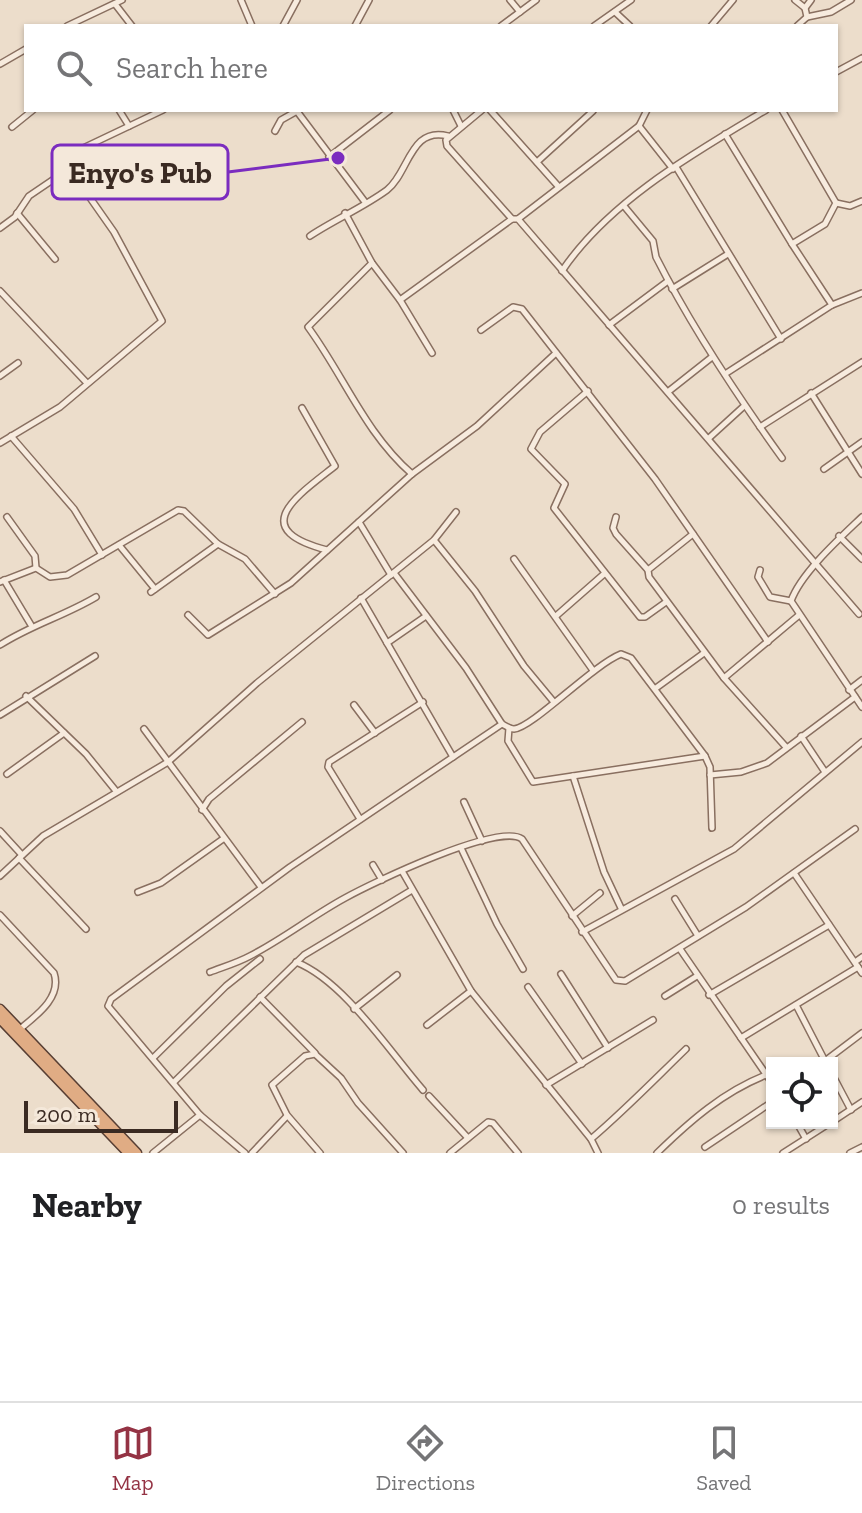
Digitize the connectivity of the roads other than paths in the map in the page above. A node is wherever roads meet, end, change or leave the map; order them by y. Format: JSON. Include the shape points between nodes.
{"nodes":[{"id":1,"x":241,"y":0,"type":"edge"},
{"id":2,"x":297,"y":0,"type":"edge"},
{"id":3,"x":369,"y":0,"type":"edge"},
{"id":4,"x":510,"y":0,"type":"edge"},
{"id":5,"x":536,"y":0,"type":"edge"},
{"id":6,"x":631,"y":0,"type":"edge"},
{"id":7,"x":733,"y":0,"type":"edge"},
{"id":8,"x":795,"y":0,"type":"edge"},
{"id":9,"x":811,"y":0,"type":"edge"},
{"id":10,"x":851,"y":0,"type":"edge"},
{"id":11,"x":119,"y":2,"type":"edge"},
{"id":12,"x":805,"y":8,"type":"junction"},
{"id":13,"x":520,"y":12,"type":"junction"},
{"id":14,"x":615,"y":12,"type":"junction"},
{"id":15,"x":807,"y":17,"type":"junction"},
{"id":16,"x":73,"y":24,"type":"edge"},
{"id":17,"x":131,"y":24,"type":"edge"},
{"id":18,"x":251,"y":24,"type":"edge"},
{"id":19,"x":284,"y":24,"type":"edge"},
{"id":20,"x":356,"y":24,"type":"edge"},
{"id":21,"x":504,"y":24,"type":"edge"},
{"id":22,"x":597,"y":24,"type":"edge"},
{"id":23,"x":628,"y":24,"type":"edge"},
{"id":24,"x":713,"y":24,"type":"edge"},
{"id":25,"x":799,"y":24,"type":"edge"},
{"id":26,"x":24,"y":50,"type":"edge"},
{"id":27,"x":862,"y":58,"type":"edge"},
{"id":28,"x":0,"y":64,"type":"edge"},
{"id":29,"x":838,"y":71,"type":"edge"},
{"id":30,"x":31,"y":112,"type":"edge"},
{"id":31,"x":120,"y":112,"type":"edge"},
{"id":32,"x":159,"y":112,"type":"edge"},
{"id":33,"x":294,"y":112,"type":"edge"},
{"id":34,"x":298,"y":112,"type":"edge"},
{"id":35,"x":387,"y":112,"type":"edge"},
{"id":36,"x":454,"y":112,"type":"edge"},
{"id":37,"x":479,"y":112,"type":"edge"},
{"id":38,"x":492,"y":112,"type":"edge"},
{"id":39,"x":592,"y":112,"type":"edge"},
{"id":40,"x":644,"y":112,"type":"edge"},
{"id":41,"x":763,"y":112,"type":"edge"},
{"id":42,"x":783,"y":112,"type":"edge"},
{"id":43,"x":129,"y":126,"type":"junction"},
{"id":44,"x":461,"y":126,"type":"junction"},
{"id":45,"x":639,"y":126,"type":"junction"},
{"id":46,"x":12,"y":127,"type":"dead end"},
{"id":47,"x":275,"y":131,"type":"dead end"},
{"id":48,"x":725,"y":134,"type":"junction"},
{"id":49,"x":449,"y":137,"type":"junction"},
{"id":50,"x":329,"y":157,"type":"junction"},
{"id":51,"x":537,"y":162,"type":"junction"},
{"id":52,"x":67,"y":165,"type":"junction"},
{"id":53,"x":674,"y":168,"type":"junction"},
{"id":54,"x":558,"y":186,"type":"junction"},
{"id":55,"x":862,"y":201,"type":"edge"},
{"id":56,"x":365,"y":202,"type":"junction"},
{"id":57,"x":836,"y":203,"type":"junction"},
{"id":58,"x":624,"y":206,"type":"junction"},
{"id":59,"x":17,"y":213,"type":"junction"},
{"id":60,"x":345,"y":213,"type":"junction"},
{"id":61,"x":515,"y":219,"type":"junction"},
{"id":62,"x":0,"y":228,"type":"edge"},
{"id":63,"x":310,"y":236,"type":"dead end"},
{"id":64,"x":792,"y":244,"type":"junction"},
{"id":65,"x":728,"y":254,"type":"junction"},
{"id":66,"x":55,"y":259,"type":"dead end"},
{"id":67,"x":372,"y":263,"type":"junction"},
{"id":68,"x":562,"y":271,"type":"junction"},
{"id":69,"x":668,"y":281,"type":"junction"},
{"id":70,"x":672,"y":289,"type":"junction"},
{"id":71,"x":0,"y":291,"type":"edge"},
{"id":72,"x":862,"y":293,"type":"edge"},
{"id":73,"x":400,"y":300,"type":"junction"},
{"id":74,"x":832,"y":305,"type":"junction"},
{"id":75,"x":609,"y":325,"type":"junction"},
{"id":76,"x":481,"y":330,"type":"dead end"},
{"id":77,"x":781,"y":339,"type":"junction"},
{"id":78,"x":432,"y":353,"type":"dead end"},
{"id":79,"x":556,"y":353,"type":"junction"},
{"id":80,"x":712,"y":357,"type":"junction"},
{"id":81,"x":18,"y":363,"type":"dead end"},
{"id":82,"x":861,"y":364,"type":"edge"},
{"id":83,"x":725,"y":374,"type":"junction"},
{"id":84,"x":0,"y":376,"type":"edge"},
{"id":85,"x":86,"y":382,"type":"junction"},
{"id":86,"x":588,"y":391,"type":"junction"},
{"id":87,"x":669,"y":391,"type":"junction"},
{"id":88,"x":811,"y":393,"type":"junction"},
{"id":89,"x":743,"y":407,"type":"junction"},
{"id":90,"x":302,"y":408,"type":"dead end"},
{"id":91,"x":760,"y":427,"type":"junction"},
{"id":92,"x":11,"y":436,"type":"junction"},
{"id":93,"x":709,"y":438,"type":"junction"},
{"id":94,"x":862,"y":442,"type":"edge"},
{"id":95,"x":0,"y":443,"type":"edge"},
{"id":96,"x":849,"y":450,"type":"junction"},
{"id":97,"x":782,"y":458,"type":"dead end"},
{"id":98,"x":824,"y":469,"type":"dead end"},
{"id":99,"x":412,"y":474,"type":"junction"},
{"id":100,"x":862,"y":474,"type":"edge"},
{"id":101,"x":456,"y":512,"type":"dead end"},
{"id":102,"x":7,"y":517,"type":"dead end"},
{"id":103,"x":616,"y":517,"type":"dead end"},
{"id":104,"x":862,"y":517,"type":"edge"},
{"id":105,"x":359,"y":522,"type":"junction"},
{"id":106,"x":693,"y":534,"type":"junction"},
{"id":107,"x":839,"y":536,"type":"junction"},
{"id":108,"x":434,"y":540,"type":"junction"},
{"id":109,"x":218,"y":544,"type":"junction"},
{"id":110,"x":119,"y":545,"type":"junction"},
{"id":111,"x":327,"y":550,"type":"junction"},
{"id":112,"x":102,"y":555,"type":"junction"},
{"id":113,"x":514,"y":559,"type":"dead end"},
{"id":114,"x":862,"y":559,"type":"edge"},
{"id":115,"x":817,"y":566,"type":"junction"},
{"id":116,"x":36,"y":568,"type":"junction"},
{"id":117,"x":648,"y":570,"type":"junction"},
{"id":118,"x":760,"y":570,"type":"dead end"},
{"id":119,"x":392,"y":574,"type":"junction"},
{"id":120,"x":604,"y":574,"type":"junction"},
{"id":121,"x":2,"y":581,"type":"edge"},
{"id":122,"x":275,"y":594,"type":"junction"},
{"id":123,"x":96,"y":597,"type":"dead end"},
{"id":124,"x":361,"y":598,"type":"junction"},
{"id":125,"x":791,"y":601,"type":"junction"},
{"id":126,"x":666,"y":602,"type":"junction"},
{"id":127,"x":859,"y":614,"type":"dead end"},
{"id":128,"x":188,"y":615,"type":"dead end"},
{"id":129,"x":426,"y":616,"type":"junction"},
{"id":130,"x":556,"y":616,"type":"junction"},
{"id":131,"x":798,"y":616,"type":"junction"},
{"id":132,"x":31,"y":625,"type":"junction"},
{"id":133,"x":768,"y":642,"type":"junction"},
{"id":134,"x":387,"y":643,"type":"junction"},
{"id":135,"x":0,"y":645,"type":"edge"},
{"id":136,"x":704,"y":653,"type":"junction"},
{"id":137,"x":95,"y":656,"type":"dead end"},
{"id":138,"x":592,"y":669,"type":"junction"},
{"id":139,"x":724,"y":678,"type":"junction"},
{"id":140,"x":862,"y":680,"type":"edge"},
{"id":141,"x":656,"y":688,"type":"junction"},
{"id":142,"x":849,"y":690,"type":"junction"},
{"id":143,"x":26,"y":696,"type":"junction"},
{"id":144,"x":855,"y":697,"type":"junction"},
{"id":145,"x":553,"y":701,"type":"junction"},
{"id":146,"x":423,"y":702,"type":"junction"},
{"id":147,"x":354,"y":705,"type":"dead end"},
{"id":148,"x":862,"y":707,"type":"edge"},
{"id":149,"x":0,"y":715,"type":"edge"},
{"id":150,"x":302,"y":722,"type":"dead end"},
{"id":151,"x":502,"y":724,"type":"junction"},
{"id":152,"x":509,"y":728,"type":"junction"},
{"id":153,"x":144,"y":729,"type":"dead end"},
{"id":154,"x":64,"y":733,"type":"junction"},
{"id":155,"x":375,"y":733,"type":"junction"},
{"id":156,"x":801,"y":736,"type":"junction"},
{"id":157,"x":862,"y":742,"type":"edge"},
{"id":158,"x":786,"y":747,"type":"junction"},
{"id":159,"x":705,"y":756,"type":"junction"},
{"id":160,"x":453,"y":757,"type":"junction"},
{"id":161,"x":168,"y":762,"type":"junction"},
{"id":162,"x":825,"y":772,"type":"junction"},
{"id":163,"x":7,"y":774,"type":"dead end"},
{"id":164,"x":710,"y":775,"type":"junction"},
{"id":165,"x":573,"y":776,"type":"junction"},
{"id":166,"x":116,"y":791,"type":"junction"},
{"id":167,"x":464,"y":802,"type":"dead end"},
{"id":168,"x":202,"y":810,"type":"junction"},
{"id":169,"x":360,"y":819,"type":"junction"},
{"id":170,"x":712,"y":828,"type":"dead end"},
{"id":171,"x":855,"y":829,"type":"dead end"},
{"id":172,"x":0,"y":831,"type":"edge"},
{"id":173,"x":223,"y":839,"type":"junction"},
{"id":174,"x":483,"y":841,"type":"junction"},
{"id":175,"x":461,"y":848,"type":"junction"},
{"id":176,"x":20,"y":856,"type":"junction"},
{"id":177,"x":373,"y":865,"type":"dead end"},
{"id":178,"x":402,"y":871,"type":"junction"},
{"id":179,"x":794,"y":873,"type":"junction"},
{"id":180,"x":0,"y":876,"type":"edge"},
{"id":181,"x":382,"y":880,"type":"junction"},
{"id":182,"x":261,"y":887,"type":"junction"},
{"id":183,"x":412,"y":890,"type":"junction"},
{"id":184,"x":138,"y":892,"type":"dead end"},
{"id":185,"x":600,"y":893,"type":"dead end"},
{"id":186,"x":675,"y":899,"type":"dead end"},
{"id":187,"x":621,"y":908,"type":"junction"},
{"id":188,"x":0,"y":915,"type":"edge"},
{"id":189,"x":572,"y":916,"type":"junction"},
{"id":190,"x":829,"y":925,"type":"junction"},
{"id":191,"x":86,"y":929,"type":"dead end"},
{"id":192,"x":582,"y":932,"type":"junction"},
{"id":193,"x":698,"y":936,"type":"junction"},
{"id":194,"x":680,"y":949,"type":"junction"},
{"id":195,"x":304,"y":955,"type":"junction"},
{"id":196,"x":862,"y":957,"type":"edge"},
{"id":197,"x":260,"y":959,"type":"dead end"},
{"id":198,"x":296,"y":962,"type":"junction"},
{"id":199,"x":310,"y":968,"type":"junction"},
{"id":200,"x":858,"y":968,"type":"edge"},
{"id":201,"x":523,"y":969,"type":"dead end"},
{"id":202,"x":210,"y":972,"type":"dead end"},
{"id":203,"x":561,"y":974,"type":"dead end"},
{"id":204,"x":397,"y":975,"type":"dead end"},
{"id":205,"x":697,"y":976,"type":"junction"},
{"id":206,"x":528,"y":987,"type":"dead end"},
{"id":207,"x":471,"y":991,"type":"junction"},
{"id":208,"x":709,"y":995,"type":"junction"},
{"id":209,"x":665,"y":996,"type":"dead end"},
{"id":210,"x":260,"y":997,"type":"junction"},
{"id":211,"x":796,"y":1005,"type":"junction"},
{"id":212,"x":0,"y":1009,"type":"edge"},
{"id":213,"x":354,"y":1009,"type":"junction"},
{"id":214,"x":0,"y":1019,"type":"edge"},
{"id":215,"x":653,"y":1020,"type":"dead end"},
{"id":216,"x":427,"y":1025,"type":"dead end"},
{"id":217,"x":19,"y":1030,"type":"junction"},
{"id":218,"x":862,"y":1033,"type":"edge"},
{"id":219,"x":741,"y":1038,"type":"junction"},
{"id":220,"x":608,"y":1048,"type":"junction"},
{"id":221,"x":686,"y":1049,"type":"dead end"},
{"id":222,"x":315,"y":1054,"type":"junction"},
{"id":223,"x":822,"y":1057,"type":"edge"},
{"id":224,"x":831,"y":1057,"type":"edge"},
{"id":225,"x":153,"y":1058,"type":"junction"},
{"id":226,"x":582,"y":1064,"type":"junction"},
{"id":227,"x":766,"y":1075,"type":"joint"},
{"id":228,"x":174,"y":1082,"type":"junction"},
{"id":229,"x":546,"y":1085,"type":"junction"},
{"id":230,"x":838,"y":1085,"type":"edge"},
{"id":231,"x":423,"y":1090,"type":"dead end"},
{"id":232,"x":429,"y":1096,"type":"dead end"},
{"id":233,"x":862,"y":1102,"type":"edge"},
{"id":234,"x":766,"y":1106,"type":"edge"},
{"id":235,"x":851,"y":1110,"type":"junction"},
{"id":236,"x":200,"y":1115,"type":"junction"},
{"id":237,"x":287,"y":1115,"type":"junction"},
{"id":238,"x":838,"y":1118,"type":"edge"},
{"id":239,"x":800,"y":1129,"type":"edge"},
{"id":240,"x":821,"y":1129,"type":"edge"},
{"id":241,"x":468,"y":1138,"type":"junction"},
{"id":242,"x":591,"y":1139,"type":"junction"},
{"id":243,"x":806,"y":1139,"type":"junction"},
{"id":244,"x":705,"y":1147,"type":"dead end"},
{"id":245,"x":862,"y":1147,"type":"edge"},
{"id":246,"x":128,"y":1153,"type":"edge"},
{"id":247,"x":137,"y":1153,"type":"edge"},
{"id":248,"x":153,"y":1153,"type":"edge"},
{"id":249,"x":245,"y":1153,"type":"edge"},
{"id":250,"x":252,"y":1153,"type":"edge"},
{"id":251,"x":320,"y":1153,"type":"edge"},
{"id":252,"x":403,"y":1153,"type":"edge"},
{"id":253,"x":450,"y":1153,"type":"edge"},
{"id":254,"x":518,"y":1153,"type":"edge"},
{"id":255,"x":598,"y":1153,"type":"edge"},
{"id":256,"x":657,"y":1153,"type":"edge"},
{"id":257,"x":783,"y":1153,"type":"edge"},
{"id":258,"x":850,"y":1153,"type":"edge"}],
"edges":[{"from":1,"to":18,"type":"street"},
{"from":2,"to":19,"type":"street"},
{"from":3,"to":20,"type":"street"},
{"from":4,"to":13,"type":"street"},
{"from":5,"to":13,"type":"street"},
{"from":6,"to":14,"type":"street"},
{"from":7,"to":24,"type":"street"},
{"from":8,"to":12,"type":"street"},
{"from":9,"to":12,"type":"street"},
{"from":10,"to":15,"type":"street"},
{"from":11,"to":16,"type":"street"},
{"from":11,"to":17,"type":"street"},
{"from":12,"to":15,"type":"street"},
{"from":13,"to":21,"type":"street"},
{"from":14,"to":22,"type":"street"},
{"from":14,"to":23,"type":"street"},
{"from":15,"to":25,"type":"street"},
{"from":26,"to":28,"type":"street"},
{"from":27,"to":29,"type":"street"},
{"from":30,"to":46,"type":"street"},
{"from":31,"to":43,"type":"street"},
{"from":32,"to":43,"type":"street"},
{"from":33,"to":47,"type":"street"},
{"from":34,"to":50,"type":"street"},
{"from":35,"to":50,"type":"street"},
{"from":36,"to":44,"type":"street"},
{"from":37,"to":44,"type":"street"},
{"from":38,"to":51,"type":"street"},
{"from":39,"to":51,"type":"street"},
{"from":40,"to":45,"type":"street"},
{"from":41,"to":48,"type":"street"},
{"from":42,"to":57,"type":"street"},
{"from":43,"to":52,"type":"street","via":[[81,149]]},
{"from":44,"to":49,"type":"street"},
{"from":45,"to":53,"type":"street"},
{"from":45,"to":54,"type":"street"},
{"from":48,"to":53,"type":"street"},
{"from":48,"to":64,"type":"street"},
{"from":49,"to":56,"type":"street","via":[[433,135],[414,147],[394,183]]},
{"from":49,"to":61,"type":"street","via":[[447,146]]},
{"from":50,"to":56,"type":"street"},
{"from":51,"to":54,"type":"street"},
{"from":52,"to":59,"type":"street"},
{"from":52,"to":85,"type":"street","via":[[114,232],[162,321]]},
{"from":53,"to":58,"type":"street"},
{"from":53,"to":65,"type":"street"},
{"from":54,"to":61,"type":"street"},
{"from":55,"to":57,"type":"street","via":[[850,206]]},
{"from":56,"to":60,"type":"street"},
{"from":57,"to":64,"type":"street","via":[[825,224]]},
{"from":58,"to":68,"type":"street","via":[[587,235]]},
{"from":58,"to":69,"type":"street","via":[[655,244]]},
{"from":59,"to":62,"type":"street"},
{"from":59,"to":66,"type":"street"},
{"from":60,"to":63,"type":"street"},
{"from":60,"to":67,"type":"street"},
{"from":61,"to":68,"type":"street"},
{"from":61,"to":73,"type":"street"},
{"from":64,"to":74,"type":"street"},
{"from":65,"to":70,"type":"street"},
{"from":65,"to":77,"type":"street"},
{"from":67,"to":73,"type":"street"},
{"from":67,"to":99,"type":"street","via":[[308,327],[373,431]]},
{"from":68,"to":75,"type":"street"},
{"from":69,"to":70,"type":"street"},
{"from":69,"to":75,"type":"street"},
{"from":70,"to":80,"type":"street"},
{"from":71,"to":85,"type":"street"},
{"from":72,"to":74,"type":"street"},
{"from":73,"to":78,"type":"street"},
{"from":74,"to":77,"type":"street"},
{"from":75,"to":87,"type":"street"},
{"from":76,"to":79,"type":"street","via":[[518,307]]},
{"from":77,"to":83,"type":"street"},
{"from":79,"to":86,"type":"street"},
{"from":79,"to":99,"type":"street","via":[[477,426]]},
{"from":80,"to":83,"type":"street"},
{"from":80,"to":87,"type":"street"},
{"from":81,"to":84,"type":"street"},
{"from":82,"to":88,"type":"street"},
{"from":83,"to":89,"type":"street"},
{"from":85,"to":92,"type":"street","via":[[54,411]]},
{"from":86,"to":106,"type":"street"},
{"from":86,"to":120,"type":"street","via":[[540,432],[531,447],[565,484],[554,508]]},
{"from":87,"to":93,"type":"street"},
{"from":88,"to":91,"type":"street"},
{"from":88,"to":96,"type":"street"},
{"from":89,"to":91,"type":"street"},
{"from":89,"to":93,"type":"street"},
{"from":90,"to":111,"type":"street","via":[[335,466],[289,503],[283,522],[301,542]]},
{"from":91,"to":97,"type":"street"},
{"from":92,"to":95,"type":"street"},
{"from":92,"to":112,"type":"street","via":[[77,514]]},
{"from":93,"to":115,"type":"street"},
{"from":94,"to":96,"type":"street"},
{"from":96,"to":98,"type":"street"},
{"from":96,"to":100,"type":"street"},
{"from":99,"to":105,"type":"street"},
{"from":101,"to":108,"type":"street"},
{"from":102,"to":116,"type":"street","via":[[35,556]]},
{"from":103,"to":117,"type":"street","via":[[616,534]]},
{"from":104,"to":107,"type":"street"},
{"from":105,"to":111,"type":"street"},
{"from":105,"to":119,"type":"street"},
{"from":106,"to":117,"type":"street"},
{"from":106,"to":133,"type":"street"},
{"from":107,"to":114,"type":"street"},
{"from":107,"to":115,"type":"street"},
{"from":108,"to":119,"type":"street"},
{"from":108,"to":145,"type":"street"},
{"from":109,"to":110,"type":"street","via":[[178,510]]},
{"from":109,"to":110,"type":"street","via":[[153,591]]},
{"from":109,"to":122,"type":"street","via":[[245,559]]},
{"from":110,"to":112,"type":"street"},
{"from":111,"to":122,"type":"street"},
{"from":112,"to":116,"type":"street","via":[[61,577]]},
{"from":113,"to":130,"type":"street"},
{"from":115,"to":125,"type":"street"},
{"from":115,"to":127,"type":"street"},
{"from":116,"to":121,"type":"street"},
{"from":117,"to":126,"type":"street"},
{"from":118,"to":125,"type":"street","via":[[758,577],[770,597]]},
{"from":119,"to":124,"type":"street"},
{"from":119,"to":129,"type":"street"},
{"from":120,"to":126,"type":"street","via":[[642,618]]},
{"from":120,"to":130,"type":"street"},
{"from":121,"to":132,"type":"street"},
{"from":122,"to":128,"type":"street","via":[[208,635]]},
{"from":123,"to":132,"type":"street","via":[[54,621]]},
{"from":124,"to":134,"type":"street"},
{"from":124,"to":161,"type":"street"},
{"from":125,"to":131,"type":"street"},
{"from":126,"to":136,"type":"street"},
{"from":129,"to":134,"type":"street"},
{"from":129,"to":151,"type":"street"},
{"from":130,"to":138,"type":"street"},
{"from":131,"to":133,"type":"street"},
{"from":131,"to":142,"type":"street"},
{"from":132,"to":135,"type":"street"},
{"from":133,"to":139,"type":"street"},
{"from":134,"to":146,"type":"street"},
{"from":136,"to":139,"type":"street"},
{"from":136,"to":141,"type":"street"},
{"from":137,"to":143,"type":"street"},
{"from":138,"to":141,"type":"street","via":[[627,655]]},
{"from":138,"to":145,"type":"street"},
{"from":139,"to":158,"type":"street"},
{"from":140,"to":142,"type":"street"},
{"from":141,"to":159,"type":"street"},
{"from":142,"to":144,"type":"street"},
{"from":143,"to":149,"type":"street"},
{"from":143,"to":154,"type":"street"},
{"from":144,"to":148,"type":"street"},
{"from":144,"to":156,"type":"street"},
{"from":145,"to":152,"type":"street","via":[[529,721]]},
{"from":146,"to":155,"type":"street"},
{"from":146,"to":160,"type":"street"},
{"from":147,"to":155,"type":"street"},
{"from":150,"to":168,"type":"street"},
{"from":151,"to":152,"type":"street"},
{"from":151,"to":160,"type":"street"},
{"from":152,"to":165,"type":"street","via":[[508,741],[533,782]]},
{"from":153,"to":161,"type":"street"},
{"from":154,"to":163,"type":"street"},
{"from":154,"to":166,"type":"street"},
{"from":155,"to":169,"type":"street","via":[[328,765]]},
{"from":156,"to":158,"type":"street"},
{"from":156,"to":162,"type":"street"},
{"from":157,"to":162,"type":"street"},
{"from":158,"to":164,"type":"street","via":[[759,767]]},
{"from":159,"to":164,"type":"street"},
{"from":159,"to":165,"type":"street"},
{"from":160,"to":169,"type":"street"},
{"from":161,"to":166,"type":"street"},
{"from":161,"to":168,"type":"street"},
{"from":162,"to":187,"type":"street","via":[[734,849]]},
{"from":164,"to":170,"type":"street"},
{"from":165,"to":187,"type":"street"},
{"from":166,"to":176,"type":"street"},
{"from":167,"to":174,"type":"street"},
{"from":168,"to":173,"type":"street"},
{"from":169,"to":182,"type":"street"},
{"from":171,"to":179,"type":"street"},
{"from":172,"to":176,"type":"street"},
{"from":173,"to":182,"type":"street"},
{"from":173,"to":184,"type":"street","via":[[161,883]]},
{"from":174,"to":175,"type":"street"},
{"from":174,"to":189,"type":"street","via":[[509,834],[522,839]]},
{"from":175,"to":178,"type":"street"},
{"from":175,"to":201,"type":"street"},
{"from":176,"to":180,"type":"street"},
{"from":176,"to":191,"type":"street"},
{"from":177,"to":181,"type":"street"},
{"from":178,"to":181,"type":"street"},
{"from":178,"to":183,"type":"street"},
{"from":179,"to":190,"type":"street"},
{"from":179,"to":193,"type":"street"},
{"from":181,"to":202,"type":"street","via":[[250,956]]},
{"from":182,"to":225,"type":"street","via":[[111,999],[112,1012]]},
{"from":183,"to":195,"type":"street"},
{"from":183,"to":207,"type":"street"},
{"from":185,"to":189,"type":"street"},
{"from":186,"to":193,"type":"street"},
{"from":187,"to":192,"type":"street"},
{"from":188,"to":217,"type":"street","via":[[58,983],[52,998]]},
{"from":189,"to":192,"type":"street"},
{"from":190,"to":200,"type":"street"},
{"from":190,"to":208,"type":"street"},
{"from":192,"to":194,"type":"street","via":[[619,981]]},
{"from":193,"to":194,"type":"street"},
{"from":194,"to":205,"type":"street"},
{"from":195,"to":198,"type":"street"},
{"from":195,"to":199,"type":"street"},
{"from":196,"to":200,"type":"street"},
{"from":197,"to":225,"type":"street"},
{"from":198,"to":199,"type":"street"},
{"from":198,"to":210,"type":"street"},
{"from":199,"to":213,"type":"street"},
{"from":200,"to":211,"type":"street"},
{"from":203,"to":220,"type":"street"},
{"from":204,"to":213,"type":"street"},
{"from":205,"to":208,"type":"street"},
{"from":205,"to":209,"type":"street"},
{"from":206,"to":226,"type":"street"},
{"from":207,"to":216,"type":"street"},
{"from":207,"to":229,"type":"street"},
{"from":208,"to":219,"type":"street"},
{"from":210,"to":222,"type":"street"},
{"from":210,"to":228,"type":"street"},
{"from":211,"to":219,"type":"street"},
{"from":211,"to":223,"type":"street"},
{"from":212,"to":217,"type":"highway"},
{"from":213,"to":231,"type":"street"},
{"from":214,"to":246,"type":"highway"},
{"from":215,"to":220,"type":"street"},
{"from":217,"to":247,"type":"highway"},
{"from":218,"to":224,"type":"street"},
{"from":219,"to":227,"type":"street"},
{"from":220,"to":226,"type":"street"},
{"from":221,"to":242,"type":"street"},
{"from":222,"to":237,"type":"street","via":[[305,1056],[272,1085]]},
{"from":222,"to":252,"type":"street"},
{"from":225,"to":228,"type":"street"},
{"from":226,"to":229,"type":"street"},
{"from":227,"to":256,"type":"street","via":[[737,1086]]},
{"from":228,"to":236,"type":"street"},
{"from":229,"to":242,"type":"street"},
{"from":230,"to":235,"type":"street"},
{"from":232,"to":241,"type":"street"},
{"from":233,"to":235,"type":"street"},
{"from":234,"to":244,"type":"street"},
{"from":235,"to":238,"type":"street"},
{"from":236,"to":248,"type":"street"},
{"from":236,"to":249,"type":"street"},
{"from":237,"to":250,"type":"street"},
{"from":237,"to":251,"type":"street"},
{"from":239,"to":243,"type":"street"},
{"from":240,"to":243,"type":"street"},
{"from":241,"to":253,"type":"street"},
{"from":241,"to":254,"type":"street","via":[[493,1123]]},
{"from":242,"to":255,"type":"street"},
{"from":243,"to":257,"type":"street"},
{"from":245,"to":258,"type":"street"}]}
